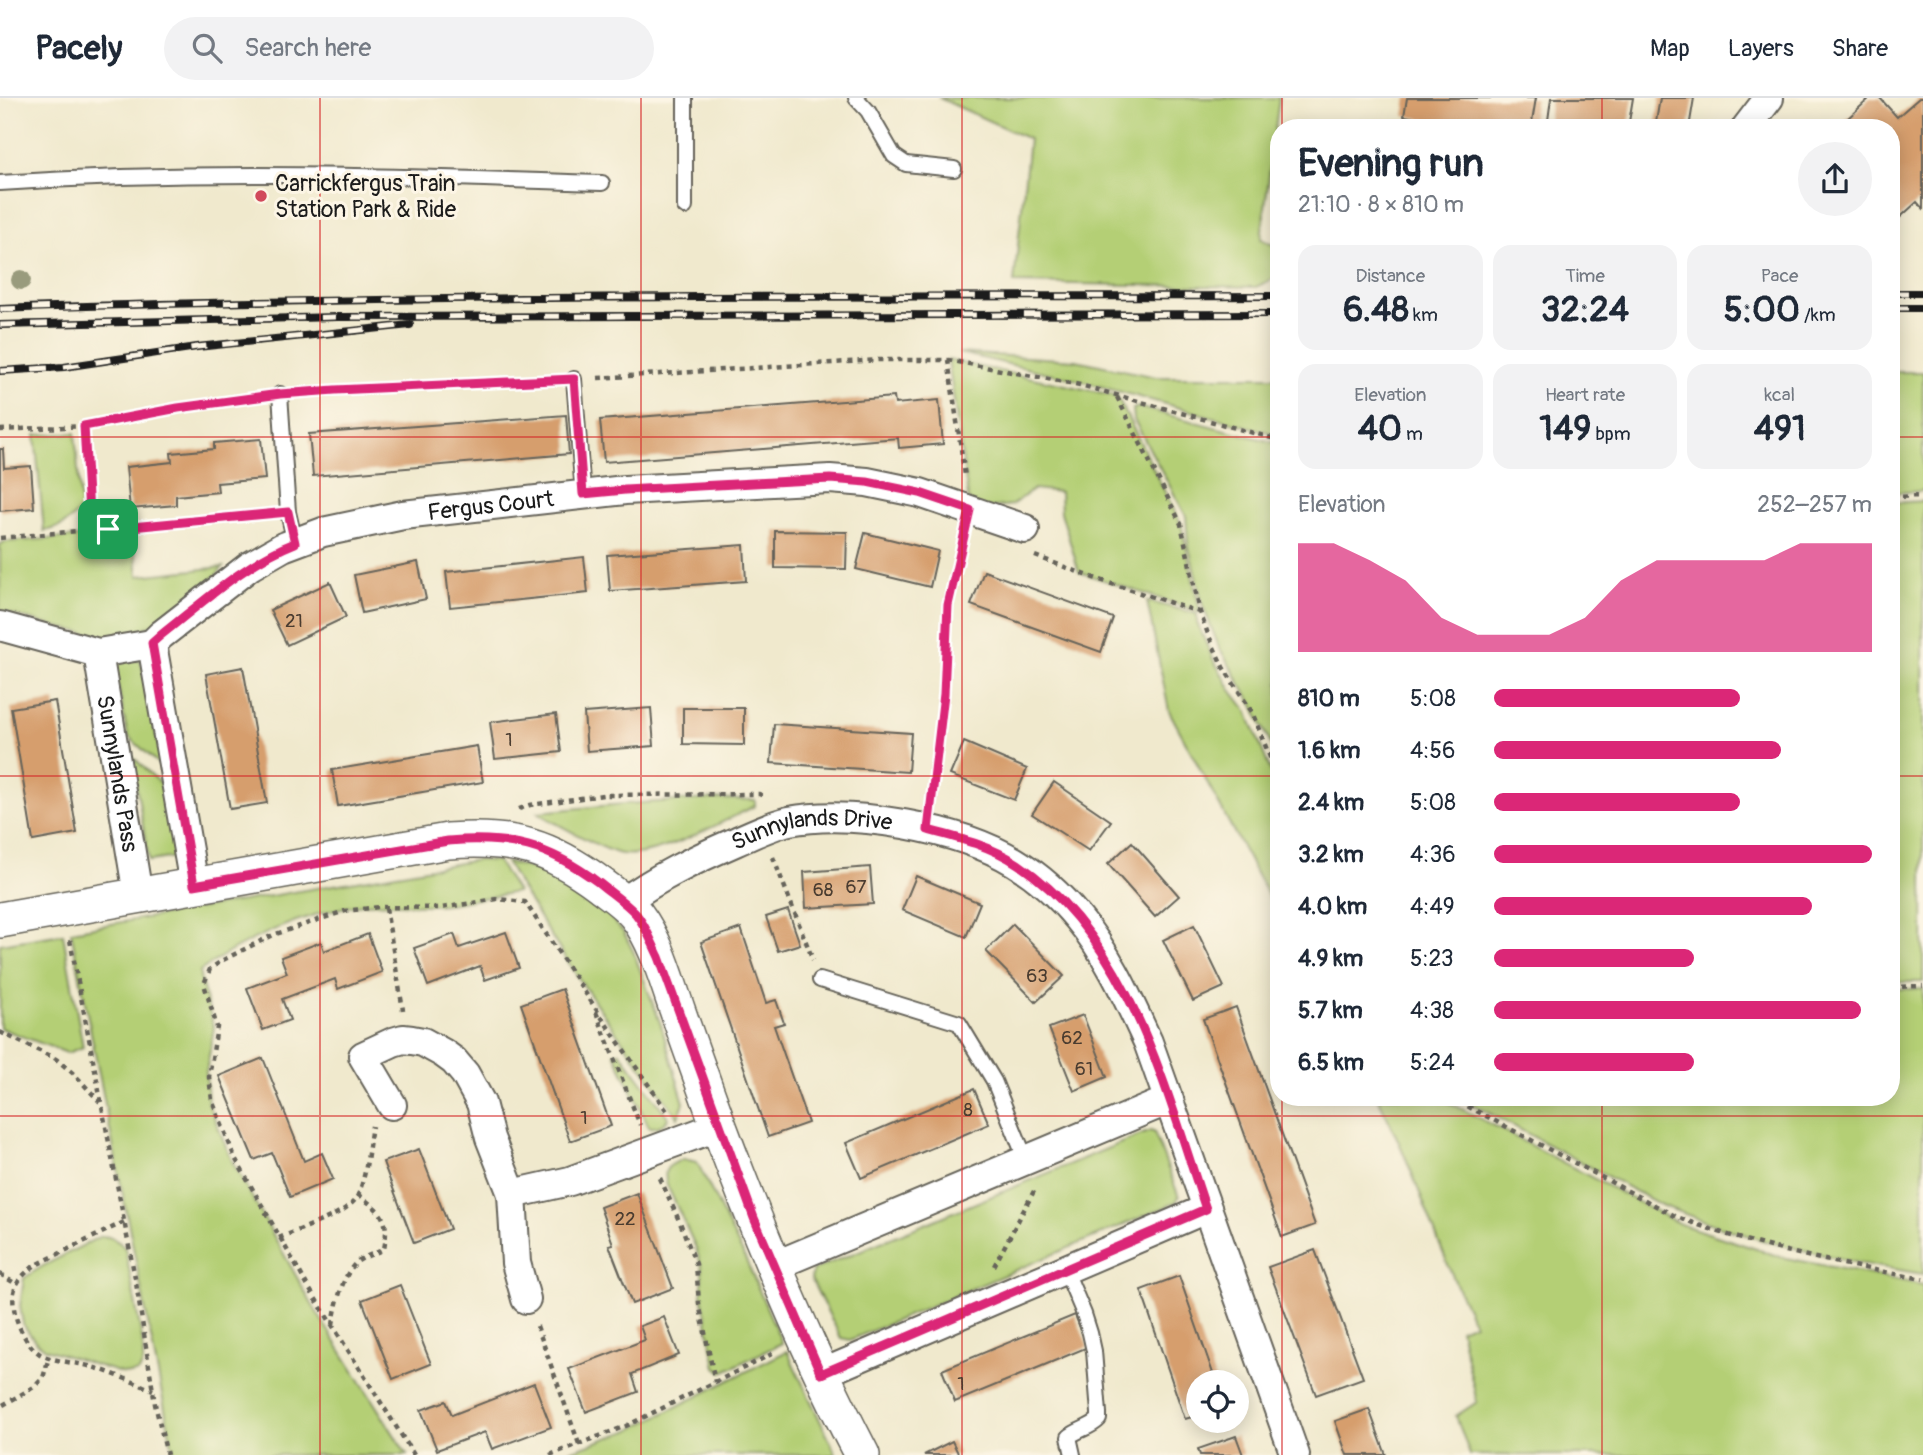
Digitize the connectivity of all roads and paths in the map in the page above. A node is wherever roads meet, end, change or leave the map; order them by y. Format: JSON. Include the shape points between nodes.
{"nodes":[{"id":1,"x":685,"y":98,"type":"edge"},
{"id":2,"x":856,"y":98,"type":"edge"},
{"id":3,"x":1769,"y":98,"type":"edge"},
{"id":4,"x":1753,"y":119,"type":"edge"},
{"id":5,"x":954,"y":169,"type":"dead end"},
{"id":6,"x":0,"y":183,"type":"edge"},
{"id":7,"x":602,"y":183,"type":"dead end"},
{"id":8,"x":685,"y":208,"type":"dead end"},
{"id":9,"x":948,"y":360,"type":"junction"},
{"id":10,"x":574,"y":379,"type":"junction"},
{"id":11,"x":280,"y":394,"type":"junction"},
{"id":12,"x":1117,"y":397,"type":"junction"},
{"id":13,"x":84,"y":426,"type":"junction"},
{"id":14,"x":0,"y":430,"type":"edge"},
{"id":15,"x":1270,"y":437,"type":"edge"},
{"id":16,"x":583,"y":494,"type":"junction"},
{"id":17,"x":1923,"y":496,"type":"edge"},
{"id":18,"x":1900,"y":497,"type":"edge"},
{"id":19,"x":970,"y":510,"type":"junction"},
{"id":20,"x":288,"y":512,"type":"junction"},
{"id":21,"x":1025,"y":530,"type":"joint"},
{"id":22,"x":90,"y":531,"type":"junction"},
{"id":23,"x":0,"y":538,"type":"edge"},
{"id":24,"x":295,"y":543,"type":"junction"},
{"id":25,"x":1200,"y":612,"type":"junction"},
{"id":26,"x":0,"y":626,"type":"edge"},
{"id":27,"x":152,"y":643,"type":"junction"},
{"id":28,"x":98,"y":653,"type":"junction"},
{"id":29,"x":1270,"y":757,"type":"edge"},
{"id":30,"x":518,"y":810,"type":"dead end"},
{"id":31,"x":816,"y":819,"type":"junction"},
{"id":32,"x":763,"y":830,"type":"junction"},
{"id":33,"x":928,"y":830,"type":"junction"},
{"id":34,"x":194,"y":885,"type":"junction"},
{"id":35,"x":138,"y":895,"type":"junction"},
{"id":36,"x":624,"y":902,"type":"junction"},
{"id":37,"x":63,"y":908,"type":"junction"},
{"id":38,"x":386,"y":908,"type":"dead end"},
{"id":39,"x":0,"y":920,"type":"edge"},
{"id":40,"x":820,"y":981,"type":"joint"},
{"id":41,"x":1923,"y":986,"type":"edge"},
{"id":42,"x":1900,"y":987,"type":"edge"},
{"id":43,"x":593,"y":1005,"type":"dead end"},
{"id":44,"x":0,"y":1032,"type":"edge"},
{"id":45,"x":408,"y":1040,"type":"junction"},
{"id":46,"x":386,"y":1095,"type":"joint"},
{"id":47,"x":1169,"y":1100,"type":"junction"},
{"id":48,"x":101,"y":1103,"type":"junction"},
{"id":49,"x":1467,"y":1106,"type":"edge"},
{"id":50,"x":719,"y":1126,"type":"junction"},
{"id":51,"x":1058,"y":1147,"type":"junction"},
{"id":52,"x":649,"y":1152,"type":"junction"},
{"id":53,"x":1026,"y":1160,"type":"junction"},
{"id":54,"x":358,"y":1194,"type":"junction"},
{"id":55,"x":512,"y":1194,"type":"junction"},
{"id":56,"x":1206,"y":1209,"type":"junction"},
{"id":57,"x":124,"y":1222,"type":"junction"},
{"id":58,"x":279,"y":1238,"type":"dead end"},
{"id":59,"x":774,"y":1266,"type":"junction"},
{"id":60,"x":1065,"y":1269,"type":"junction"},
{"id":61,"x":0,"y":1274,"type":"edge"},
{"id":62,"x":1923,"y":1279,"type":"edge"},
{"id":63,"x":16,"y":1284,"type":"junction"},
{"id":64,"x":526,"y":1299,"type":"joint"},
{"id":65,"x":971,"y":1310,"type":"junction"},
{"id":66,"x":333,"y":1325,"type":"dead end"},
{"id":67,"x":805,"y":1338,"type":"junction"},
{"id":68,"x":49,"y":1357,"type":"junction"},
{"id":69,"x":821,"y":1374,"type":"junction"},
{"id":70,"x":715,"y":1382,"type":"junction"},
{"id":71,"x":153,"y":1390,"type":"junction"},
{"id":72,"x":3,"y":1405,"type":"dead end"},
{"id":73,"x":579,"y":1444,"type":"junction"},
{"id":74,"x":167,"y":1455,"type":"edge"},
{"id":75,"x":550,"y":1455,"type":"edge"},
{"id":76,"x":862,"y":1455,"type":"edge"},
{"id":77,"x":1073,"y":1455,"type":"edge"},
{"id":78,"x":1295,"y":1455,"type":"edge"}],
"edges":[{"from":1,"to":8,"type":"lane"},
{"from":2,"to":5,"type":"lane","via":[[894,156],[906,164]]},
{"from":3,"to":4,"type":"street"},
{"from":6,"to":7,"type":"lane","via":[[219,175]]},
{"from":9,"to":10,"type":"path","via":[[879,360]]},
{"from":9,"to":12,"type":"path","via":[[1059,380]]},
{"from":9,"to":19,"type":"path"},
{"from":10,"to":11,"type":"path"},
{"from":10,"to":16,"type":"lane"},
{"from":11,"to":13,"type":"path"},
{"from":11,"to":20,"type":"lane"},
{"from":12,"to":15,"type":"path"},
{"from":12,"to":25,"type":"path","via":[[1181,523]]},
{"from":13,"to":14,"type":"path"},
{"from":13,"to":22,"type":"path"},
{"from":16,"to":19,"type":"street","name":"Fergus Court","via":[[830,479],[907,490]]},
{"from":16,"to":24,"type":"street","name":"Fergus Court","via":[[403,515],[323,532]]},
{"from":17,"to":18,"type":"path"},
{"from":19,"to":21,"type":"street","name":"Fergus Court"},
{"from":19,"to":33,"type":"path","via":[[948,605],[944,694]]},
{"from":20,"to":22,"type":"path"},
{"from":20,"to":24,"type":"lane"},
{"from":21,"to":25,"type":"path","via":[[1033,555]]},
{"from":22,"to":23,"type":"path"},
{"from":24,"to":27,"type":"street","name":"Fergus Court","via":[[250,566]]},
{"from":25,"to":29,"type":"path"},
{"from":26,"to":28,"type":"street"},
{"from":27,"to":28,"type":"street"},
{"from":27,"to":34,"type":"street"},
{"from":28,"to":35,"type":"street","name":"Sunnylands Pass"},
{"from":30,"to":31,"type":"path","via":[[603,795],[759,794]]},
{"from":31,"to":32,"type":"street","name":"Sunnylands Drive","via":[[789,821]]},
{"from":31,"to":33,"type":"street","name":"Sunnylands Drive","via":[[873,819]]},
{"from":32,"to":36,"type":"street","name":"Sunnylands Drive","via":[[669,873]]},
{"from":32,"to":40,"type":"path"},
{"from":33,"to":47,"type":"street","name":"Sunnylands Drive","via":[[1017,863],[1077,916],[1123,987]]},
{"from":34,"to":35,"type":"street"},
{"from":34,"to":36,"type":"street","via":[[448,841],[498,839],[534,846],[561,858]]},
{"from":35,"to":37,"type":"street"},
{"from":36,"to":50,"type":"street","via":[[659,957]]},
{"from":37,"to":39,"type":"street"},
{"from":37,"to":48,"type":"path"},
{"from":38,"to":45,"type":"path"},
{"from":40,"to":53,"type":"lane","via":[[959,1023],[995,1081]]},
{"from":41,"to":42,"type":"path"},
{"from":43,"to":52,"type":"path"},
{"from":44,"to":48,"type":"path","via":[[55,1059]]},
{"from":45,"to":46,"type":"street","via":[[383,1045],[363,1056]]},
{"from":45,"to":55,"type":"street","via":[[443,1053],[465,1074],[481,1102]]},
{"from":46,"to":54,"type":"path"},
{"from":47,"to":51,"type":"street"},
{"from":47,"to":56,"type":"street","name":"Sunnylands Drive"},
{"from":48,"to":57,"type":"path"},
{"from":49,"to":62,"type":"path","via":[[1677,1217],[1776,1249]]},
{"from":50,"to":52,"type":"street"},
{"from":50,"to":59,"type":"street"},
{"from":51,"to":53,"type":"street"},
{"from":51,"to":65,"type":"path"},
{"from":52,"to":55,"type":"street","via":[[570,1181]]},
{"from":52,"to":70,"type":"path","via":[[696,1264]]},
{"from":53,"to":59,"type":"street"},
{"from":54,"to":58,"type":"path","via":[[326,1219]]},
{"from":54,"to":66,"type":"path","via":[[388,1226],[384,1249],[353,1266]]},
{"from":55,"to":64,"type":"street","via":[[516,1263]]},
{"from":56,"to":60,"type":"street"},
{"from":56,"to":78,"type":"street","name":"Sunnylands Drive"},
{"from":57,"to":63,"type":"path","via":[[34,1266]]},
{"from":57,"to":71,"type":"path"},
{"from":59,"to":67,"type":"street"},
{"from":60,"to":65,"type":"street"},
{"from":60,"to":77,"type":"lane","via":[[1090,1333],[1099,1413],[1094,1425],[1069,1437]]},
{"from":61,"to":63,"type":"path"},
{"from":63,"to":68,"type":"path","via":[[16,1320],[32,1347]]},
{"from":64,"to":73,"type":"path"},
{"from":65,"to":69,"type":"street"},
{"from":67,"to":69,"type":"street"},
{"from":67,"to":70,"type":"path"},
{"from":68,"to":71,"type":"path"},
{"from":68,"to":72,"type":"path","via":[[43,1378]]},
{"from":69,"to":76,"type":"street"},
{"from":70,"to":73,"type":"path"},
{"from":71,"to":74,"type":"path"},
{"from":73,"to":75,"type":"path"}]}
